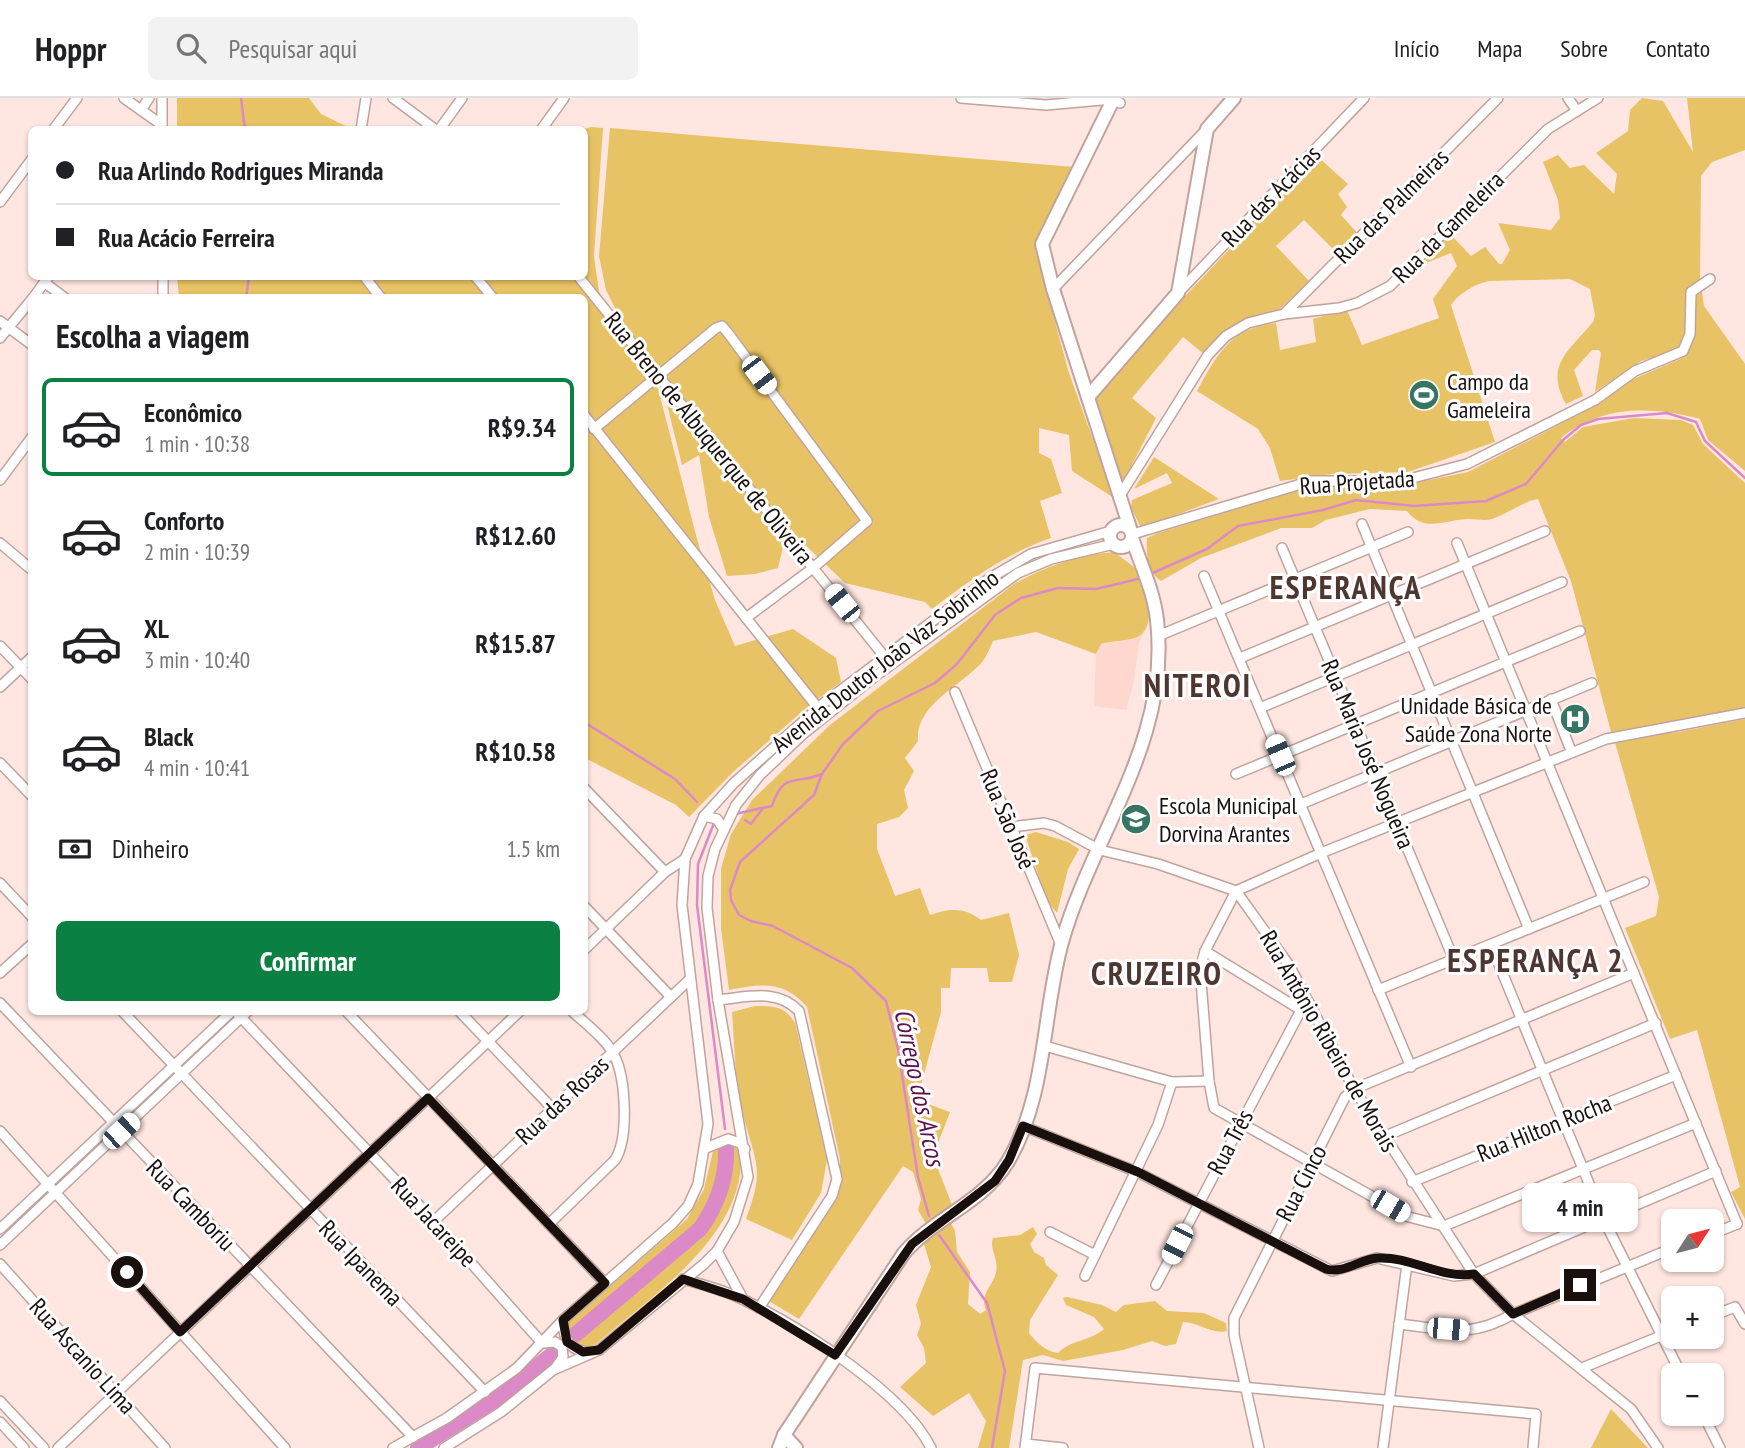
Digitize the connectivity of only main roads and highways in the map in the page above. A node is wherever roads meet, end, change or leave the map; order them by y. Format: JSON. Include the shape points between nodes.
{"nodes":[{"id":1,"x":1234,"y":98,"type":"edge"},
{"id":2,"x":1118,"y":100,"type":"edge"},
{"id":3,"x":1088,"y":397,"type":"junction"},
{"id":4,"x":1119,"y":499,"type":"junction"},
{"id":5,"x":1132,"y":533,"type":"junction"},
{"id":6,"x":1113,"y":537,"type":"junction"},
{"id":7,"x":1142,"y":570,"type":"junction"},
{"id":8,"x":784,"y":1435,"type":"junction"},
{"id":9,"x":779,"y":1448,"type":"edge"},
{"id":10,"x":796,"y":1448,"type":"edge"}],
"edges":[{"from":1,"to":3,"type":"main road","via":[[1208,129],[1178,293]]},
{"from":2,"to":3,"type":"main road","via":[[1042,244]]},
{"from":3,"to":4,"type":"main road"},
{"from":4,"to":5,"type":"main road"},
{"from":4,"to":6,"type":"main road"},
{"from":5,"to":6,"type":"main road","via":[[1119,524]]},
{"from":5,"to":6,"type":"main road","via":[[1126,546]]},
{"from":5,"to":7,"type":"main road"},
{"from":6,"to":7,"type":"main road"},
{"from":7,"to":8,"type":"main road","via":[[1158,636],[1142,751],[1079,888],[1061,945],[1045,1046],[1009,1160],[995,1181],[904,1253]]},
{"from":8,"to":9,"type":"main road"},
{"from":8,"to":10,"type":"main road"}]}
